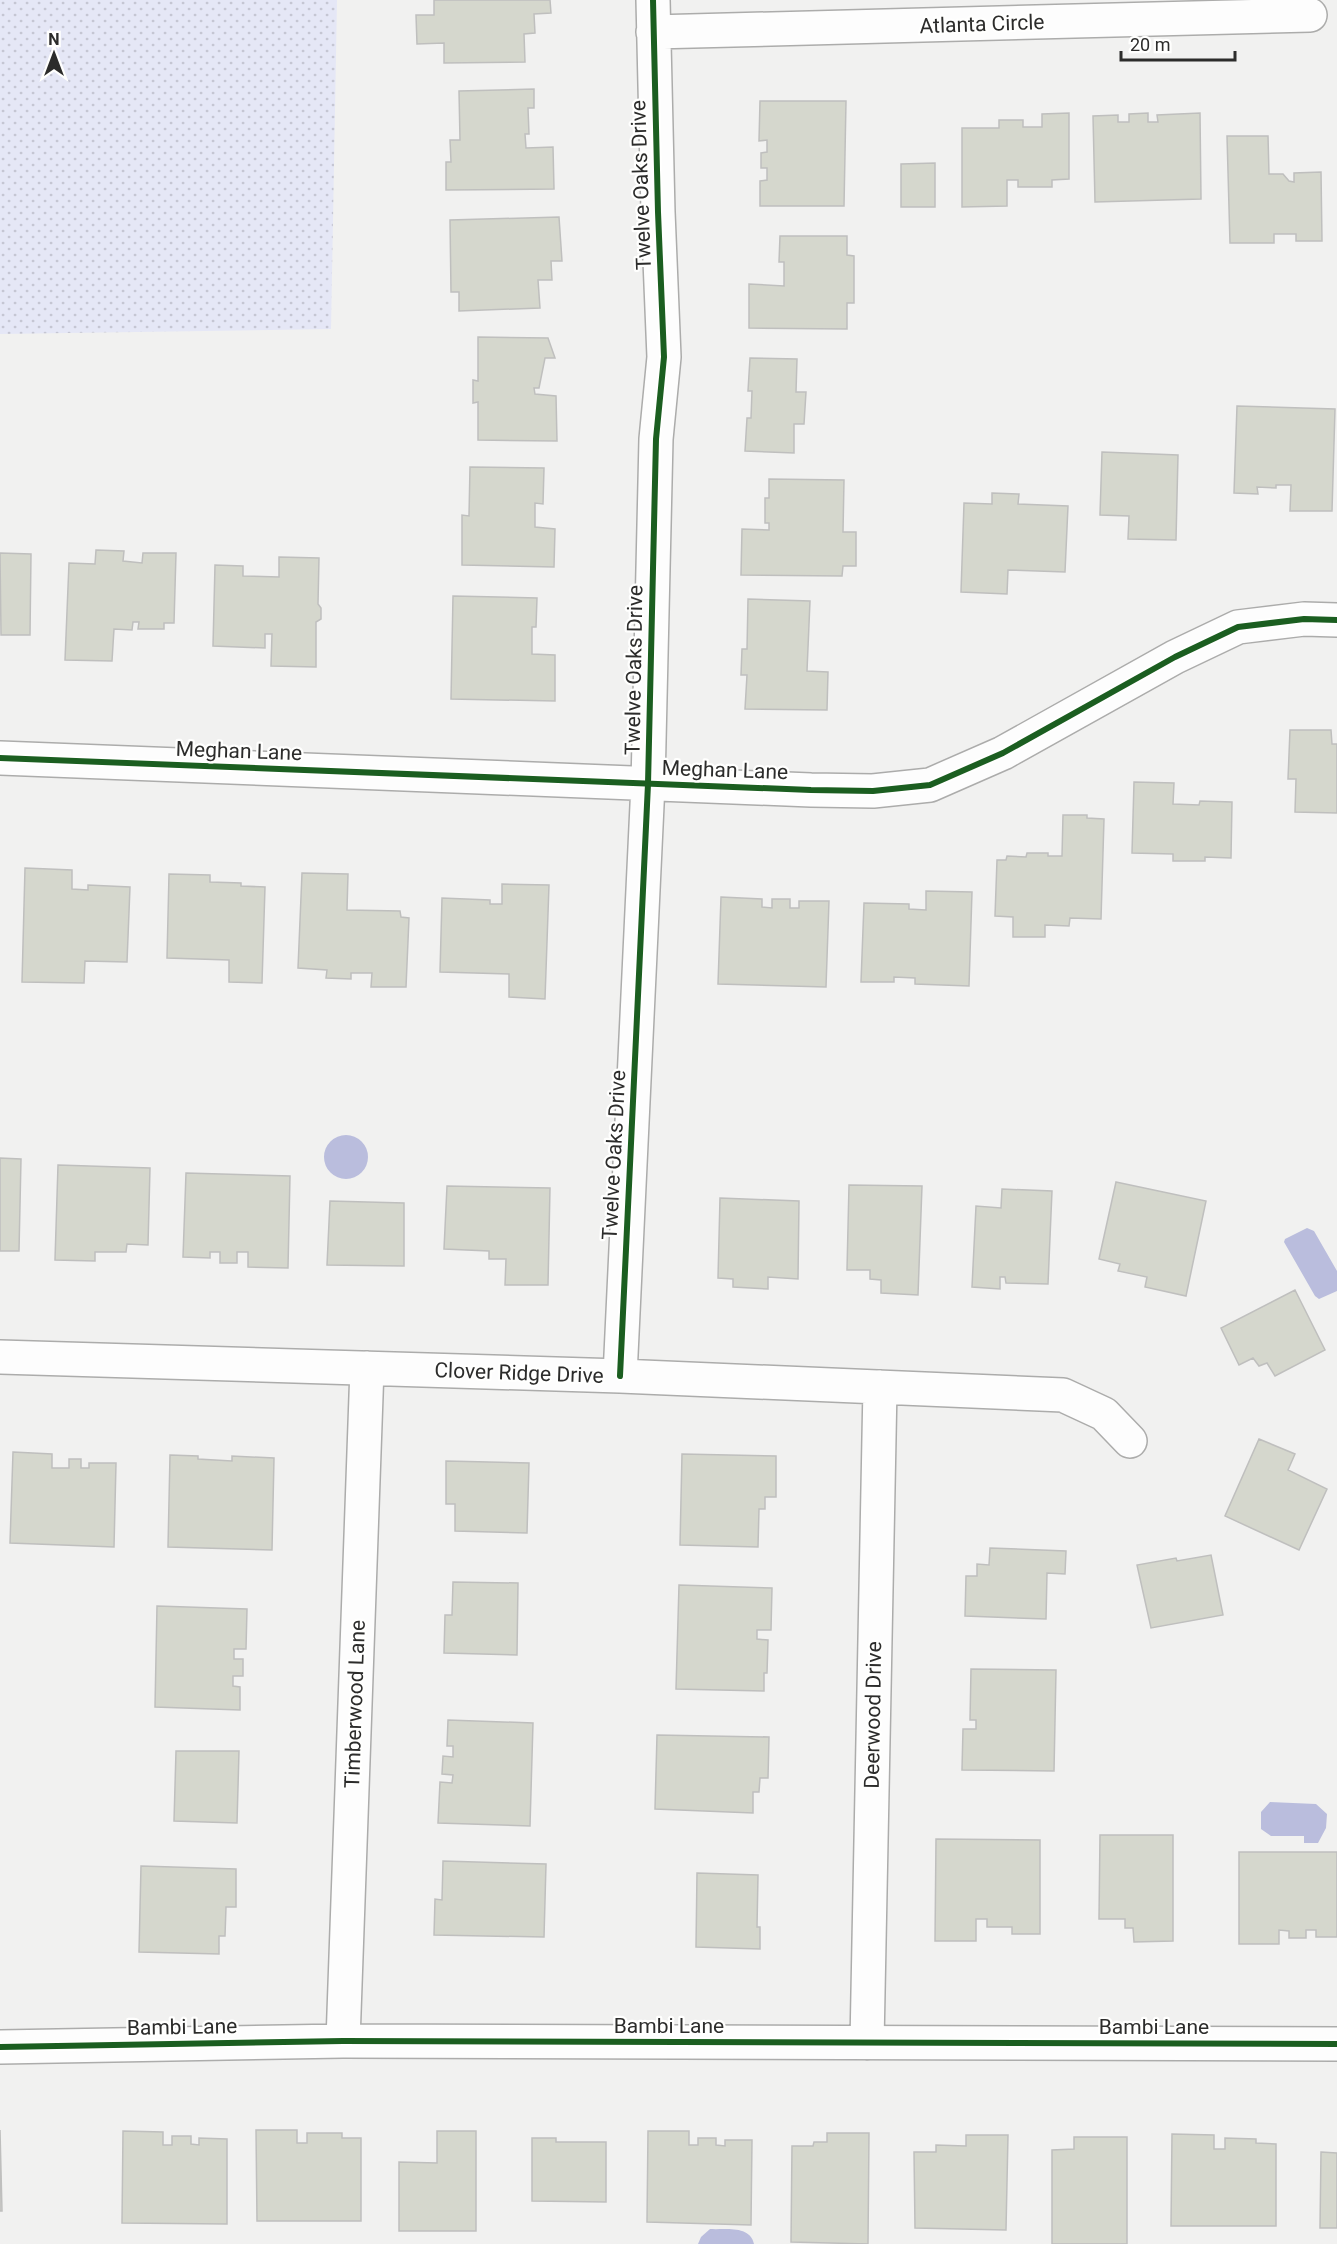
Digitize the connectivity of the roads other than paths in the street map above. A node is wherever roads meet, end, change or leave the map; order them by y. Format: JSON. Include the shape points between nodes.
{"nodes":[{"id":1,"x":653,"y":0,"type":"edge"},
{"id":2,"x":1310,"y":15,"type":"dead end"},
{"id":3,"x":653,"y":32,"type":"junction"},
{"id":4,"x":1337,"y":620,"type":"edge"},
{"id":5,"x":0,"y":758,"type":"edge"},
{"id":6,"x":648,"y":784,"type":"junction"},
{"id":7,"x":0,"y":1357,"type":"edge"},
{"id":8,"x":367,"y":1368,"type":"junction"},
{"id":9,"x":620,"y":1376,"type":"junction"},
{"id":10,"x":880,"y":1387,"type":"junction"},
{"id":11,"x":1130,"y":1441,"type":"dead end"},
{"id":12,"x":343,"y":2041,"type":"junction"},
{"id":13,"x":867,"y":2043,"type":"junction"},
{"id":14,"x":1337,"y":2044,"type":"edge"},
{"id":15,"x":0,"y":2047,"type":"edge"}],
"edges":[{"from":1,"to":3,"type":"street","name":"Twelve Oaks Drive"},
{"from":2,"to":3,"type":"street","name":"Atlanta Circle"},
{"from":3,"to":6,"type":"street","name":"Twelve Oaks Drive","via":[[664,357],[656,439]]},
{"from":4,"to":6,"type":"street","name":"Meghan Lane","via":[[1305,619],[1238,627],[1175,657],[1003,753],[930,785],[873,791]]},
{"from":5,"to":6,"type":"street","name":"Meghan Lane"},
{"from":6,"to":9,"type":"street","name":"Twelve Oaks Drive"},
{"from":7,"to":8,"type":"street","name":"Clover Ridge Drive"},
{"from":8,"to":9,"type":"street","name":"Clover Ridge Drive"},
{"from":8,"to":12,"type":"street","name":"Timberwood Lane"},
{"from":9,"to":10,"type":"street","name":"Clover Ridge Drive"},
{"from":10,"to":11,"type":"street","name":"Clover Ridge Drive","via":[[1063,1395],[1104,1414]]},
{"from":10,"to":13,"type":"street","name":"Deerwood Drive"},
{"from":12,"to":13,"type":"street","name":"Bambi Lane"},
{"from":12,"to":15,"type":"street","name":"Bambi Lane"},
{"from":13,"to":14,"type":"street","name":"Bambi Lane"}]}
